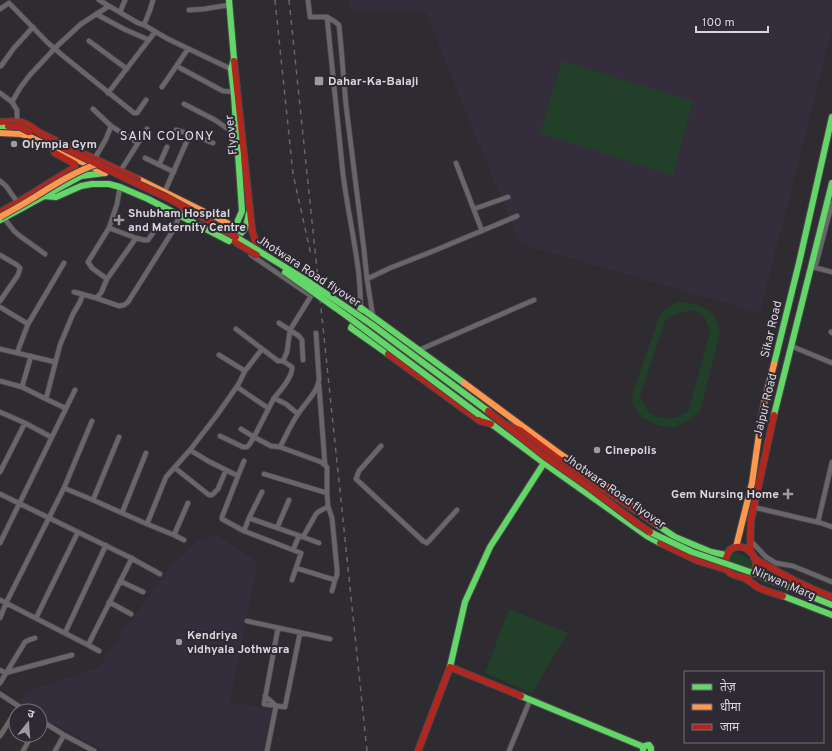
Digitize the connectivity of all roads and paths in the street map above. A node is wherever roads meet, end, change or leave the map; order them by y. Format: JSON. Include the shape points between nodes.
{"nodes":[{"id":1,"x":99,"y":0,"type":"edge"},
{"id":2,"x":125,"y":0,"type":"edge"},
{"id":3,"x":152,"y":0,"type":"edge"},
{"id":4,"x":308,"y":0,"type":"edge"},
{"id":5,"x":8,"y":1,"type":"edge"},
{"id":6,"x":229,"y":2,"type":"edge"},
{"id":7,"x":109,"y":6,"type":"junction"},
{"id":8,"x":0,"y":9,"type":"edge"},
{"id":9,"x":189,"y":10,"type":"dead end"},
{"id":10,"x":120,"y":12,"type":"junction"},
{"id":11,"x":96,"y":14,"type":"junction"},
{"id":12,"x":326,"y":17,"type":"junction"},
{"id":13,"x":144,"y":25,"type":"junction"},
{"id":14,"x":33,"y":27,"type":"junction"},
{"id":15,"x":155,"y":32,"type":"junction"},
{"id":16,"x":89,"y":40,"type":"dead end"},
{"id":17,"x":150,"y":40,"type":"junction"},
{"id":18,"x":54,"y":49,"type":"junction"},
{"id":19,"x":188,"y":49,"type":"junction"},
{"id":20,"x":1,"y":66,"type":"edge"},
{"id":21,"x":180,"y":68,"type":"dead end"},
{"id":22,"x":127,"y":69,"type":"junction"},
{"id":23,"x":233,"y":72,"type":"junction"},
{"id":24,"x":162,"y":87,"type":"dead end"},
{"id":25,"x":234,"y":92,"type":"junction"},
{"id":26,"x":0,"y":93,"type":"edge"},
{"id":27,"x":108,"y":93,"type":"junction"},
{"id":28,"x":146,"y":100,"type":"dead end"},
{"id":29,"x":12,"y":102,"type":"junction"},
{"id":30,"x":184,"y":104,"type":"dead end"},
{"id":31,"x":93,"y":109,"type":"dead end"},
{"id":32,"x":832,"y":117,"type":"edge"},
{"id":33,"x":17,"y":121,"type":"junction"},
{"id":34,"x":0,"y":122,"type":"edge"},
{"id":35,"x":0,"y":126,"type":"edge"},
{"id":36,"x":111,"y":126,"type":"junction"},
{"id":37,"x":8,"y":129,"type":"junction"},
{"id":38,"x":148,"y":129,"type":"dead end"},
{"id":39,"x":236,"y":129,"type":"junction"},
{"id":40,"x":176,"y":130,"type":"dead end"},
{"id":41,"x":0,"y":133,"type":"edge"},
{"id":42,"x":16,"y":133,"type":"junction"},
{"id":43,"x":29,"y":134,"type":"junction"},
{"id":44,"x":190,"y":134,"type":"junction"},
{"id":45,"x":138,"y":143,"type":"junction"},
{"id":46,"x":213,"y":143,"type":"dead end"},
{"id":47,"x":52,"y":147,"type":"junction"},
{"id":48,"x":167,"y":147,"type":"dead end"},
{"id":49,"x":145,"y":158,"type":"dead end"},
{"id":50,"x":96,"y":161,"type":"junction"},
{"id":51,"x":456,"y":163,"type":"dead end"},
{"id":52,"x":159,"y":165,"type":"junction"},
{"id":53,"x":121,"y":170,"type":"junction"},
{"id":54,"x":174,"y":172,"type":"junction"},
{"id":55,"x":105,"y":173,"type":"junction"},
{"id":56,"x":0,"y":181,"type":"edge"},
{"id":57,"x":832,"y":183,"type":"edge"},
{"id":58,"x":120,"y":187,"type":"junction"},
{"id":59,"x":165,"y":192,"type":"junction"},
{"id":60,"x":44,"y":196,"type":"junction"},
{"id":61,"x":508,"y":197,"type":"dead end"},
{"id":62,"x":185,"y":202,"type":"junction"},
{"id":63,"x":18,"y":203,"type":"junction"},
{"id":64,"x":832,"y":203,"type":"edge"},
{"id":65,"x":250,"y":209,"type":"junction"},
{"id":66,"x":474,"y":209,"type":"junction"},
{"id":67,"x":0,"y":212,"type":"edge"},
{"id":68,"x":179,"y":215,"type":"junction"},
{"id":69,"x":517,"y":216,"type":"dead end"},
{"id":70,"x":1,"y":218,"type":"edge"},
{"id":71,"x":235,"y":227,"type":"junction"},
{"id":72,"x":109,"y":228,"type":"junction"},
{"id":73,"x":482,"y":231,"type":"junction"},
{"id":74,"x":153,"y":233,"type":"dead end"},
{"id":75,"x":235,"y":237,"type":"junction"},
{"id":76,"x":136,"y":238,"type":"junction"},
{"id":77,"x":229,"y":241,"type":"junction"},
{"id":78,"x":258,"y":250,"type":"junction"},
{"id":79,"x":45,"y":254,"type":"dead end"},
{"id":80,"x":0,"y":255,"type":"edge"},
{"id":81,"x":64,"y":263,"type":"dead end"},
{"id":82,"x":813,"y":267,"type":"junction"},
{"id":83,"x":366,"y":269,"type":"junction"},
{"id":84,"x":359,"y":271,"type":"junction"},
{"id":85,"x":832,"y":272,"type":"edge"},
{"id":86,"x":107,"y":279,"type":"junction"},
{"id":87,"x":367,"y":279,"type":"junction"},
{"id":88,"x":74,"y":292,"type":"dead end"},
{"id":89,"x":83,"y":294,"type":"junction"},
{"id":90,"x":96,"y":298,"type":"junction"},
{"id":91,"x":534,"y":300,"type":"dead end"},
{"id":92,"x":0,"y":301,"type":"edge"},
{"id":93,"x":0,"y":307,"type":"edge"},
{"id":94,"x":361,"y":308,"type":"junction"},
{"id":95,"x":373,"y":317,"type":"junction"},
{"id":96,"x":279,"y":323,"type":"dead end"},
{"id":97,"x":28,"y":324,"type":"junction"},
{"id":98,"x":236,"y":329,"type":"dead end"},
{"id":99,"x":290,"y":330,"type":"junction"},
{"id":100,"x":316,"y":333,"type":"dead end"},
{"id":101,"x":791,"y":346,"type":"junction"},
{"id":102,"x":262,"y":348,"type":"junction"},
{"id":103,"x":0,"y":349,"type":"edge"},
{"id":104,"x":419,"y":350,"type":"junction"},
{"id":105,"x":17,"y":353,"type":"junction"},
{"id":106,"x":219,"y":355,"type":"dead end"},
{"id":107,"x":31,"y":356,"type":"junction"},
{"id":108,"x":302,"y":360,"type":"dead end"},
{"id":109,"x":283,"y":361,"type":"junction"},
{"id":110,"x":55,"y":362,"type":"junction"},
{"id":111,"x":832,"y":363,"type":"edge"},
{"id":112,"x":246,"y":371,"type":"junction"},
{"id":113,"x":0,"y":381,"type":"edge"},
{"id":114,"x":319,"y":383,"type":"junction"},
{"id":115,"x":22,"y":387,"type":"junction"},
{"id":116,"x":237,"y":387,"type":"junction"},
{"id":117,"x":74,"y":390,"type":"dead end"},
{"id":118,"x":274,"y":398,"type":"junction"},
{"id":119,"x":46,"y":399,"type":"junction"},
{"id":120,"x":65,"y":408,"type":"junction"},
{"id":121,"x":268,"y":408,"type":"junction"},
{"id":122,"x":0,"y":412,"type":"edge"},
{"id":123,"x":298,"y":414,"type":"junction"},
{"id":124,"x":92,"y":421,"type":"dead end"},
{"id":125,"x":25,"y":423,"type":"junction"},
{"id":126,"x":492,"y":424,"type":"junction"},
{"id":127,"x":505,"y":424,"type":"junction"},
{"id":128,"x":241,"y":429,"type":"dead end"},
{"id":129,"x":220,"y":436,"type":"dead end"},
{"id":130,"x":51,"y":437,"type":"junction"},
{"id":131,"x":119,"y":437,"type":"dead end"},
{"id":132,"x":254,"y":437,"type":"junction"},
{"id":133,"x":381,"y":446,"type":"dead end"},
{"id":134,"x":280,"y":447,"type":"junction"},
{"id":135,"x":190,"y":450,"type":"junction"},
{"id":136,"x":146,"y":453,"type":"dead end"},
{"id":137,"x":244,"y":461,"type":"dead end"},
{"id":138,"x":832,"y":462,"type":"edge"},
{"id":139,"x":544,"y":463,"type":"junction"},
{"id":140,"x":326,"y":464,"type":"junction"},
{"id":141,"x":175,"y":468,"type":"junction"},
{"id":142,"x":226,"y":470,"type":"junction"},
{"id":143,"x":0,"y":472,"type":"edge"},
{"id":144,"x":264,"y":474,"type":"dead end"},
{"id":145,"x":238,"y":476,"type":"junction"},
{"id":146,"x":64,"y":488,"type":"junction"},
{"id":147,"x":262,"y":492,"type":"dead end"},
{"id":148,"x":327,"y":493,"type":"junction"},
{"id":149,"x":0,"y":494,"type":"edge"},
{"id":150,"x":93,"y":500,"type":"junction"},
{"id":151,"x":289,"y":500,"type":"dead end"},
{"id":152,"x":20,"y":503,"type":"junction"},
{"id":153,"x":188,"y":503,"type":"dead end"},
{"id":154,"x":328,"y":506,"type":"junction"},
{"id":155,"x":753,"y":507,"type":"junction"},
{"id":156,"x":457,"y":510,"type":"dead end"},
{"id":157,"x":122,"y":513,"type":"junction"},
{"id":158,"x":645,"y":517,"type":"junction"},
{"id":159,"x":49,"y":518,"type":"junction"},
{"id":160,"x":249,"y":518,"type":"junction"},
{"id":161,"x":818,"y":522,"type":"junction"},
{"id":162,"x":147,"y":524,"type":"junction"},
{"id":163,"x":832,"y":527,"type":"edge"},
{"id":164,"x":277,"y":528,"type":"junction"},
{"id":165,"x":244,"y":530,"type":"junction"},
{"id":166,"x":78,"y":532,"type":"junction"},
{"id":167,"x":174,"y":535,"type":"junction"},
{"id":168,"x":301,"y":537,"type":"junction"},
{"id":169,"x":184,"y":540,"type":"dead end"},
{"id":170,"x":750,"y":540,"type":"junction"},
{"id":171,"x":0,"y":543,"type":"edge"},
{"id":172,"x":319,"y":543,"type":"dead end"},
{"id":173,"x":106,"y":546,"type":"junction"},
{"id":174,"x":736,"y":547,"type":"junction"},
{"id":175,"x":293,"y":550,"type":"junction"},
{"id":176,"x":750,"y":551,"type":"junction"},
{"id":177,"x":726,"y":555,"type":"junction"},
{"id":178,"x":132,"y":558,"type":"junction"},
{"id":179,"x":754,"y":558,"type":"junction"},
{"id":180,"x":296,"y":568,"type":"junction"},
{"id":181,"x":728,"y":570,"type":"junction"},
{"id":182,"x":160,"y":574,"type":"dead end"},
{"id":183,"x":743,"y":578,"type":"junction"},
{"id":184,"x":292,"y":580,"type":"dead end"},
{"id":185,"x":335,"y":580,"type":"junction"},
{"id":186,"x":120,"y":581,"type":"junction"},
{"id":187,"x":832,"y":582,"type":"edge"},
{"id":188,"x":332,"y":591,"type":"dead end"},
{"id":189,"x":143,"y":592,"type":"dead end"},
{"id":190,"x":832,"y":597,"type":"edge"},
{"id":191,"x":0,"y":600,"type":"edge"},
{"id":192,"x":109,"y":602,"type":"junction"},
{"id":193,"x":6,"y":603,"type":"junction"},
{"id":194,"x":832,"y":605,"type":"edge"},
{"id":195,"x":130,"y":614,"type":"dead end"},
{"id":196,"x":832,"y":615,"type":"edge"},
{"id":197,"x":0,"y":618,"type":"edge"},
{"id":198,"x":36,"y":618,"type":"junction"},
{"id":199,"x":247,"y":621,"type":"dead end"},
{"id":200,"x":278,"y":628,"type":"junction"},
{"id":201,"x":65,"y":633,"type":"junction"},
{"id":202,"x":300,"y":633,"type":"junction"},
{"id":203,"x":35,"y":638,"type":"dead end"},
{"id":204,"x":330,"y":639,"type":"dead end"},
{"id":205,"x":88,"y":644,"type":"junction"},
{"id":206,"x":99,"y":651,"type":"dead end"},
{"id":207,"x":72,"y":654,"type":"dead end"},
{"id":208,"x":450,"y":667,"type":"junction"},
{"id":209,"x":0,"y":670,"type":"edge"},
{"id":210,"x":5,"y":673,"type":"junction"},
{"id":211,"x":0,"y":683,"type":"edge"},
{"id":212,"x":0,"y":694,"type":"edge"},
{"id":213,"x":530,"y":700,"type":"junction"},
{"id":214,"x":10,"y":703,"type":"edge"},
{"id":215,"x":276,"y":706,"type":"junction"},
{"id":216,"x":8,"y":724,"type":"edge"},
{"id":217,"x":48,"y":725,"type":"edge"},
{"id":218,"x":64,"y":735,"type":"junction"},
{"id":219,"x":0,"y":736,"type":"edge"},
{"id":220,"x":644,"y":749,"type":"edge"},
{"id":221,"x":92,"y":750,"type":"edge"},
{"id":222,"x":653,"y":750,"type":"edge"},
{"id":223,"x":55,"y":751,"type":"edge"},
{"id":224,"x":267,"y":751,"type":"edge"},
{"id":225,"x":418,"y":751,"type":"edge"},
{"id":226,"x":509,"y":751,"type":"edge"}],
"edges":[{"from":1,"to":7,"type":"street"},
{"from":2,"to":10,"type":"street"},
{"from":3,"to":13,"type":"street"},
{"from":4,"to":12,"type":"street","via":[[310,17]]},
{"from":5,"to":8,"type":"street"},
{"from":5,"to":14,"type":"street"},
{"from":6,"to":9,"type":"street"},
{"from":6,"to":23,"type":"main road"},
{"from":7,"to":10,"type":"street"},
{"from":7,"to":11,"type":"street"},
{"from":10,"to":13,"type":"street"},
{"from":11,"to":17,"type":"street"},
{"from":11,"to":18,"type":"street"},
{"from":12,"to":83,"type":"street","via":[[339,26]]},
{"from":12,"to":84,"type":"street","via":[[346,199]]},
{"from":13,"to":15,"type":"street"},
{"from":14,"to":18,"type":"street"},
{"from":14,"to":20,"type":"street"},
{"from":15,"to":17,"type":"street"},
{"from":15,"to":19,"type":"street"},
{"from":16,"to":22,"type":"street"},
{"from":17,"to":22,"type":"street"},
{"from":18,"to":27,"type":"street"},
{"from":18,"to":29,"type":"street","via":[[28,76]]},
{"from":19,"to":23,"type":"street"},
{"from":19,"to":24,"type":"street"},
{"from":21,"to":25,"type":"street","via":[[223,91]]},
{"from":22,"to":27,"type":"street"},
{"from":23,"to":25,"type":"main road"},
{"from":23,"to":65,"type":"main road","name":"Flyover"},
{"from":25,"to":39,"type":"main road"},
{"from":26,"to":29,"type":"street"},
{"from":27,"to":28,"type":"street","via":[[136,113]]},
{"from":29,"to":33,"type":"street","via":[[17,110]]},
{"from":30,"to":39,"type":"street","via":[[228,129]]},
{"from":31,"to":36,"type":"street"},
{"from":32,"to":174,"type":"main road","name":"Sikar Road","via":[[761,420],[752,483]]},
{"from":33,"to":34,"type":"main road"},
{"from":33,"to":42,"type":"street"},
{"from":33,"to":50,"type":"main road","via":[[28,124],[40,133],[73,147]]},
{"from":35,"to":37,"type":"main road"},
{"from":36,"to":45,"type":"street"},
{"from":36,"to":50,"type":"street"},
{"from":37,"to":41,"type":"main road"},
{"from":37,"to":42,"type":"main road"},
{"from":37,"to":43,"type":"main road","bridge":true,"via":[[22,127]]},
{"from":38,"to":45,"type":"street"},
{"from":39,"to":71,"type":"main road","via":[[242,211]]},
{"from":40,"to":44,"type":"street"},
{"from":42,"to":43,"type":"main road"},
{"from":43,"to":47,"type":"main road"},
{"from":43,"to":50,"type":"main road","name":"Jhotwara Road flyover","bridge":true},
{"from":44,"to":46,"type":"street"},
{"from":44,"to":54,"type":"street"},
{"from":45,"to":53,"type":"street"},
{"from":47,"to":55,"type":"main road","name":"Jhotwara Road flyover"},
{"from":47,"to":63,"type":"main road","via":[[54,153],[75,164],[74,168]]},
{"from":48,"to":52,"type":"street"},
{"from":49,"to":52,"type":"street"},
{"from":50,"to":53,"type":"main road"},
{"from":50,"to":70,"type":"main road","bridge":true},
{"from":50,"to":75,"type":"main road","name":"Jhotwara Road flyover","bridge":true,"via":[[190,210]]},
{"from":51,"to":66,"type":"street"},
{"from":52,"to":54,"type":"street"},
{"from":53,"to":59,"type":"main road"},
{"from":54,"to":59,"type":"street"},
{"from":55,"to":60,"type":"main road","via":[[81,176]]},
{"from":55,"to":126,"type":"main road","name":"Jhotwara Road flyover","bridge":true,"via":[[166,201],[284,272]]},
{"from":56,"to":63,"type":"street"},
{"from":57,"to":82,"type":"main road","name":"Jaipur Road"},
{"from":58,"to":60,"type":"main road","via":[[92,184],[56,197]]},
{"from":58,"to":68,"type":"main road"},
{"from":58,"to":72,"type":"street"},
{"from":59,"to":62,"type":"main road"},
{"from":60,"to":70,"type":"main road"},
{"from":61,"to":66,"type":"street"},
{"from":62,"to":68,"type":"street"},
{"from":62,"to":71,"type":"main road"},
{"from":63,"to":67,"type":"main road"},
{"from":64,"to":82,"type":"street"},
{"from":65,"to":75,"type":"main road","name":"Flyover","via":[[244,231]]},
{"from":65,"to":78,"type":"main road","name":"Flyover","via":[[252,230]]},
{"from":66,"to":73,"type":"street"},
{"from":68,"to":77,"type":"main road"},
{"from":68,"to":90,"type":"street","via":[[174,229],[128,302],[119,306]]},
{"from":69,"to":73,"type":"street"},
{"from":70,"to":79,"type":"street"},
{"from":71,"to":77,"type":"main road"},
{"from":72,"to":76,"type":"street"},
{"from":72,"to":86,"type":"street","via":[[88,262]]},
{"from":73,"to":87,"type":"street"},
{"from":74,"to":76,"type":"street","via":[[148,240]]},
{"from":75,"to":78,"type":"main road","name":"Jhotwara Road flyover","bridge":true},
{"from":76,"to":86,"type":"street"},
{"from":77,"to":99,"type":"street","via":[[311,296]]},
{"from":78,"to":127,"type":"main road","name":"Jhotwara Road flyover","bridge":true,"via":[[371,324]]},
{"from":80,"to":92,"type":"street","via":[[20,268]]},
{"from":81,"to":97,"type":"street"},
{"from":82,"to":85,"type":"street"},
{"from":82,"to":101,"type":"main road","name":"Jaipur Road"},
{"from":83,"to":84,"type":"street"},
{"from":83,"to":87,"type":"street"},
{"from":84,"to":94,"type":"street"},
{"from":86,"to":90,"type":"street"},
{"from":87,"to":95,"type":"street"},
{"from":88,"to":89,"type":"street"},
{"from":89,"to":90,"type":"street"},
{"from":89,"to":110,"type":"street","via":[[70,320]]},
{"from":91,"to":104,"type":"street"},
{"from":93,"to":97,"type":"street"},
{"from":94,"to":95,"type":"main road"},
{"from":94,"to":126,"type":"main road","via":[[351,328],[480,421]]},
{"from":95,"to":104,"type":"main road"},
{"from":96,"to":99,"type":"street"},
{"from":97,"to":105,"type":"street"},
{"from":98,"to":102,"type":"street"},
{"from":99,"to":108,"type":"street","via":[[302,340]]},
{"from":99,"to":109,"type":"street"},
{"from":100,"to":114,"type":"street"},
{"from":101,"to":111,"type":"street"},
{"from":101,"to":155,"type":"main road","name":"Jaipur Road"},
{"from":102,"to":109,"type":"street","via":[[278,361]]},
{"from":102,"to":112,"type":"street"},
{"from":103,"to":105,"type":"street"},
{"from":104,"to":158,"type":"main road","via":[[640,510]]},
{"from":105,"to":107,"type":"street"},
{"from":106,"to":112,"type":"street"},
{"from":107,"to":110,"type":"street"},
{"from":107,"to":115,"type":"street"},
{"from":109,"to":118,"type":"street","via":[[292,367],[292,371]]},
{"from":110,"to":119,"type":"street"},
{"from":112,"to":116,"type":"street"},
{"from":113,"to":115,"type":"street"},
{"from":114,"to":123,"type":"street"},
{"from":114,"to":140,"type":"street"},
{"from":115,"to":119,"type":"street"},
{"from":116,"to":121,"type":"street"},
{"from":116,"to":135,"type":"street"},
{"from":117,"to":120,"type":"street"},
{"from":118,"to":121,"type":"street"},
{"from":118,"to":123,"type":"street"},
{"from":119,"to":120,"type":"street"},
{"from":120,"to":130,"type":"street"},
{"from":121,"to":132,"type":"street"},
{"from":122,"to":125,"type":"street"},
{"from":123,"to":134,"type":"street"},
{"from":124,"to":146,"type":"street"},
{"from":125,"to":130,"type":"street"},
{"from":125,"to":143,"type":"street"},
{"from":126,"to":139,"type":"main road","name":"Nirwan Marg"},
{"from":127,"to":158,"type":"main road","name":"Jhotwara Road flyover","via":[[520,430]]},
{"from":127,"to":194,"type":"main road","name":"Jhotwara Road flyover","bridge":true,"via":[[543,455],[656,535],[692,552],[756,574]]},
{"from":128,"to":132,"type":"street"},
{"from":129,"to":132,"type":"street","via":[[243,447],[250,446]]},
{"from":130,"to":152,"type":"street"},
{"from":131,"to":150,"type":"street"},
{"from":132,"to":134,"type":"street","via":[[271,446]]},
{"from":133,"to":156,"type":"street","via":[[359,471],[356,479],[423,542],[428,542]]},
{"from":134,"to":140,"type":"street"},
{"from":135,"to":141,"type":"street"},
{"from":135,"to":142,"type":"street"},
{"from":136,"to":157,"type":"street"},
{"from":137,"to":145,"type":"street"},
{"from":138,"to":161,"type":"street"},
{"from":139,"to":181,"type":"main road","name":"Nirwan Marg","via":[[647,536],[698,561]]},
{"from":139,"to":208,"type":"main road","via":[[490,547],[465,602]]},
{"from":140,"to":148,"type":"street"},
{"from":141,"to":142,"type":"street","via":[[209,495],[218,489]]},
{"from":141,"to":162,"type":"street","via":[[166,477]]},
{"from":142,"to":145,"type":"street"},
{"from":144,"to":148,"type":"street"},
{"from":145,"to":165,"type":"street","via":[[222,519]]},
{"from":146,"to":150,"type":"street"},
{"from":146,"to":159,"type":"street"},
{"from":147,"to":160,"type":"street"},
{"from":148,"to":154,"type":"street"},
{"from":149,"to":152,"type":"street"},
{"from":150,"to":157,"type":"street"},
{"from":151,"to":164,"type":"street"},
{"from":152,"to":159,"type":"street"},
{"from":152,"to":171,"type":"street"},
{"from":153,"to":167,"type":"street"},
{"from":154,"to":168,"type":"street","via":[[318,512]]},
{"from":154,"to":185,"type":"street","via":[[332,518],[337,569]]},
{"from":155,"to":161,"type":"street"},
{"from":155,"to":170,"type":"main road","name":"Jaipur Road"},
{"from":157,"to":162,"type":"street"},
{"from":158,"to":177,"type":"main road","via":[[675,537],[711,552]]},
{"from":159,"to":166,"type":"street"},
{"from":159,"to":193,"type":"street"},
{"from":160,"to":164,"type":"street"},
{"from":160,"to":165,"type":"street"},
{"from":161,"to":163,"type":"street"},
{"from":162,"to":167,"type":"street"},
{"from":164,"to":168,"type":"street"},
{"from":165,"to":175,"type":"street"},
{"from":166,"to":173,"type":"street"},
{"from":166,"to":198,"type":"street"},
{"from":167,"to":169,"type":"street"},
{"from":168,"to":172,"type":"street"},
{"from":168,"to":175,"type":"street"},
{"from":170,"to":176,"type":"main road"},
{"from":170,"to":187,"type":"street","via":[[766,557]]},
{"from":173,"to":178,"type":"street"},
{"from":173,"to":201,"type":"street"},
{"from":174,"to":176,"type":"main road"},
{"from":174,"to":177,"type":"main road"},
{"from":175,"to":180,"type":"street","via":[[301,553]]},
{"from":176,"to":179,"type":"main road"},
{"from":177,"to":181,"type":"main road","via":[[725,565]]},
{"from":178,"to":182,"type":"street"},
{"from":178,"to":186,"type":"street"},
{"from":179,"to":183,"type":"main road","via":[[754,571]]},
{"from":179,"to":190,"type":"main road","via":[[778,573]]},
{"from":180,"to":184,"type":"street"},
{"from":180,"to":185,"type":"street"},
{"from":181,"to":183,"type":"main road","name":"Nirwan Marg","via":[[731,574]]},
{"from":183,"to":196,"type":"main road","name":"Nirwan Marg","via":[[760,588]]},
{"from":185,"to":188,"type":"street"},
{"from":186,"to":189,"type":"street"},
{"from":186,"to":192,"type":"street"},
{"from":191,"to":193,"type":"street"},
{"from":192,"to":195,"type":"street"},
{"from":192,"to":205,"type":"street"},
{"from":193,"to":197,"type":"street"},
{"from":193,"to":198,"type":"street"},
{"from":198,"to":201,"type":"street"},
{"from":199,"to":200,"type":"street"},
{"from":200,"to":202,"type":"street"},
{"from":200,"to":215,"type":"street","via":[[264,704]]},
{"from":201,"to":205,"type":"street"},
{"from":202,"to":204,"type":"street"},
{"from":202,"to":215,"type":"street","via":[[285,707]]},
{"from":203,"to":210,"type":"street","via":[[25,642]]},
{"from":205,"to":206,"type":"street"},
{"from":207,"to":210,"type":"street"},
{"from":208,"to":213,"type":"main road"},
{"from":208,"to":225,"type":"main road"},
{"from":209,"to":210,"type":"street"},
{"from":210,"to":211,"type":"street"},
{"from":212,"to":214,"type":"street"},
{"from":213,"to":220,"type":"main road"},
{"from":213,"to":226,"type":"street"},
{"from":215,"to":224,"type":"street"},
{"from":216,"to":219,"type":"street"},
{"from":217,"to":218,"type":"street"},
{"from":218,"to":221,"type":"street"},
{"from":218,"to":223,"type":"street"},
{"from":220,"to":222,"type":"main road","via":[[649,745]]}]}
